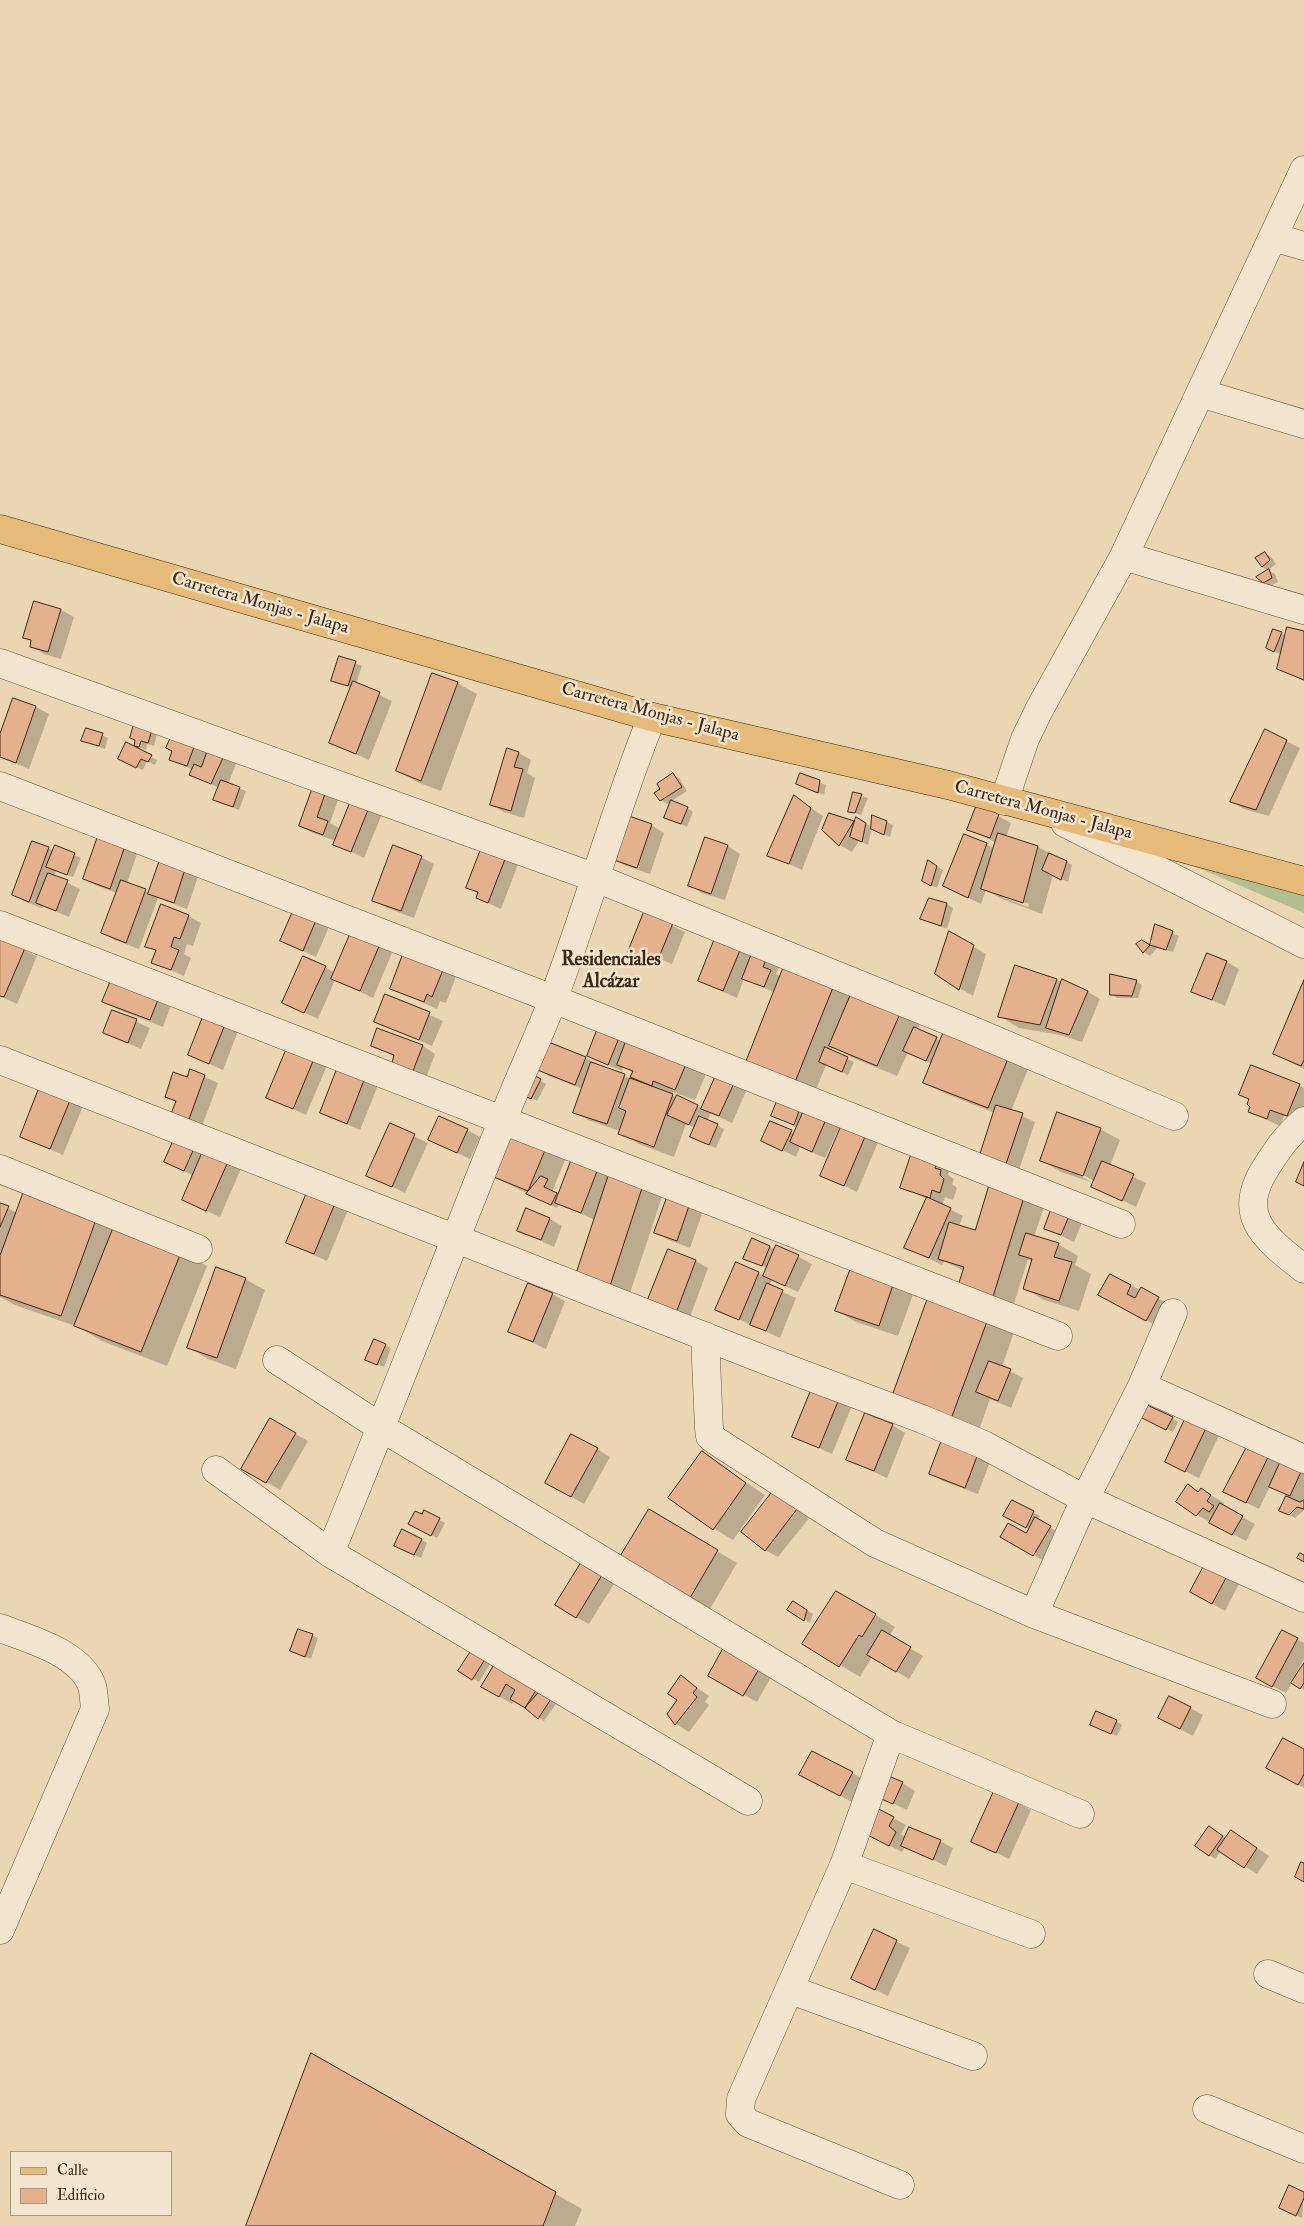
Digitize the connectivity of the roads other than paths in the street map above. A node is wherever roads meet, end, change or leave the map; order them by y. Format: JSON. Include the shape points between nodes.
{"nodes":[{"id":1,"x":1304,"y":170,"type":"edge"},
{"id":2,"x":1273,"y":237,"type":"junction"},
{"id":3,"x":1304,"y":246,"type":"edge"},
{"id":4,"x":1200,"y":393,"type":"junction"},
{"id":5,"x":1304,"y":424,"type":"edge"},
{"id":6,"x":0,"y":529,"type":"edge"},
{"id":7,"x":1124,"y":556,"type":"junction"},
{"id":8,"x":1304,"y":610,"type":"edge"},
{"id":9,"x":0,"y":663,"type":"edge"},
{"id":10,"x":652,"y":717,"type":"junction"},
{"id":11,"x":0,"y":786,"type":"edge"},
{"id":12,"x":1004,"y":801,"type":"junction"},
{"id":13,"x":1042,"y":812,"type":"junction"},
{"id":14,"x":596,"y":878,"type":"junction"},
{"id":15,"x":1304,"y":881,"type":"edge"},
{"id":16,"x":0,"y":925,"type":"edge"},
{"id":17,"x":1302,"y":942,"type":"edge"},
{"id":18,"x":553,"y":999,"type":"junction"},
{"id":19,"x":0,"y":1060,"type":"edge"},
{"id":20,"x":1174,"y":1116,"type":"dead end"},
{"id":21,"x":502,"y":1120,"type":"junction"},
{"id":22,"x":1304,"y":1122,"type":"edge"},
{"id":23,"x":0,"y":1169,"type":"edge"},
{"id":24,"x":1121,"y":1224,"type":"dead end"},
{"id":25,"x":456,"y":1238,"type":"junction"},
{"id":26,"x":198,"y":1249,"type":"dead end"},
{"id":27,"x":1304,"y":1269,"type":"edge"},
{"id":28,"x":1173,"y":1312,"type":"dead end"},
{"id":29,"x":705,"y":1336,"type":"junction"},
{"id":30,"x":1058,"y":1336,"type":"dead end"},
{"id":31,"x":277,"y":1360,"type":"dead end"},
{"id":32,"x":1142,"y":1386,"type":"junction"},
{"id":33,"x":382,"y":1428,"type":"junction"},
{"id":34,"x":1304,"y":1459,"type":"edge"},
{"id":35,"x":216,"y":1470,"type":"dead end"},
{"id":36,"x":1085,"y":1500,"type":"junction"},
{"id":37,"x":330,"y":1553,"type":"junction"},
{"id":38,"x":1304,"y":1598,"type":"edge"},
{"id":39,"x":1034,"y":1614,"type":"junction"},
{"id":40,"x":0,"y":1628,"type":"edge"},
{"id":41,"x":1272,"y":1704,"type":"dead end"},
{"id":42,"x":891,"y":1734,"type":"junction"},
{"id":43,"x":748,"y":1801,"type":"dead end"},
{"id":44,"x":1080,"y":1814,"type":"dead end"},
{"id":45,"x":844,"y":1865,"type":"junction"},
{"id":46,"x":0,"y":1930,"type":"edge"},
{"id":47,"x":1031,"y":1934,"type":"dead end"},
{"id":48,"x":1268,"y":1974,"type":"dead end"},
{"id":49,"x":1304,"y":1989,"type":"edge"},
{"id":50,"x":791,"y":1990,"type":"junction"},
{"id":51,"x":973,"y":2056,"type":"dead end"},
{"id":52,"x":1207,"y":2109,"type":"dead end"},
{"id":53,"x":1304,"y":2148,"type":"edge"},
{"id":54,"x":900,"y":2185,"type":"dead end"}],
"edges":[{"from":1,"to":2,"type":"street"},
{"from":2,"to":3,"type":"street"},
{"from":2,"to":4,"type":"street"},
{"from":4,"to":5,"type":"street"},
{"from":4,"to":7,"type":"street"},
{"from":6,"to":10,"type":"main road","name":"Carretera Monjas - Jalapa"},
{"from":7,"to":8,"type":"street"},
{"from":7,"to":12,"type":"street","via":[[1035,717]]},
{"from":9,"to":14,"type":"street"},
{"from":10,"to":12,"type":"main road","name":"Carretera Monjas - Jalapa","via":[[948,785]]},
{"from":10,"to":14,"type":"street","via":[[626,782]]},
{"from":11,"to":18,"type":"street"},
{"from":12,"to":13,"type":"main road","name":"Carretera Monjas - Jalapa"},
{"from":13,"to":15,"type":"main road","name":"Carretera Monjas - Jalapa"},
{"from":13,"to":17,"type":"street"},
{"from":14,"to":18,"type":"street"},
{"from":14,"to":20,"type":"street"},
{"from":16,"to":21,"type":"street"},
{"from":18,"to":21,"type":"street"},
{"from":18,"to":24,"type":"street"},
{"from":19,"to":25,"type":"street"},
{"from":21,"to":25,"type":"street"},
{"from":21,"to":30,"type":"street"},
{"from":22,"to":27,"type":"street","via":[[1286,1137],[1256,1182],[1251,1206],[1260,1228]]},
{"from":23,"to":26,"type":"street"},
{"from":25,"to":29,"type":"street"},
{"from":25,"to":33,"type":"street"},
{"from":28,"to":32,"type":"street"},
{"from":29,"to":36,"type":"street","via":[[984,1445]]},
{"from":29,"to":39,"type":"street","via":[[710,1436],[875,1543]]},
{"from":31,"to":33,"type":"street"},
{"from":32,"to":34,"type":"street"},
{"from":32,"to":36,"type":"street"},
{"from":33,"to":37,"type":"street"},
{"from":33,"to":42,"type":"street"},
{"from":35,"to":37,"type":"street"},
{"from":36,"to":38,"type":"street"},
{"from":36,"to":39,"type":"street"},
{"from":37,"to":43,"type":"street"},
{"from":39,"to":41,"type":"street"},
{"from":40,"to":46,"type":"street","via":[[46,1646],[79,1665],[92,1686],[95,1709]]},
{"from":42,"to":44,"type":"street"},
{"from":42,"to":45,"type":"street"},
{"from":45,"to":47,"type":"street"},
{"from":45,"to":50,"type":"street"},
{"from":48,"to":49,"type":"street"},
{"from":50,"to":51,"type":"street"},
{"from":50,"to":54,"type":"street","via":[[741,2099],[740,2114],[748,2123]]},
{"from":52,"to":53,"type":"street"}]}
